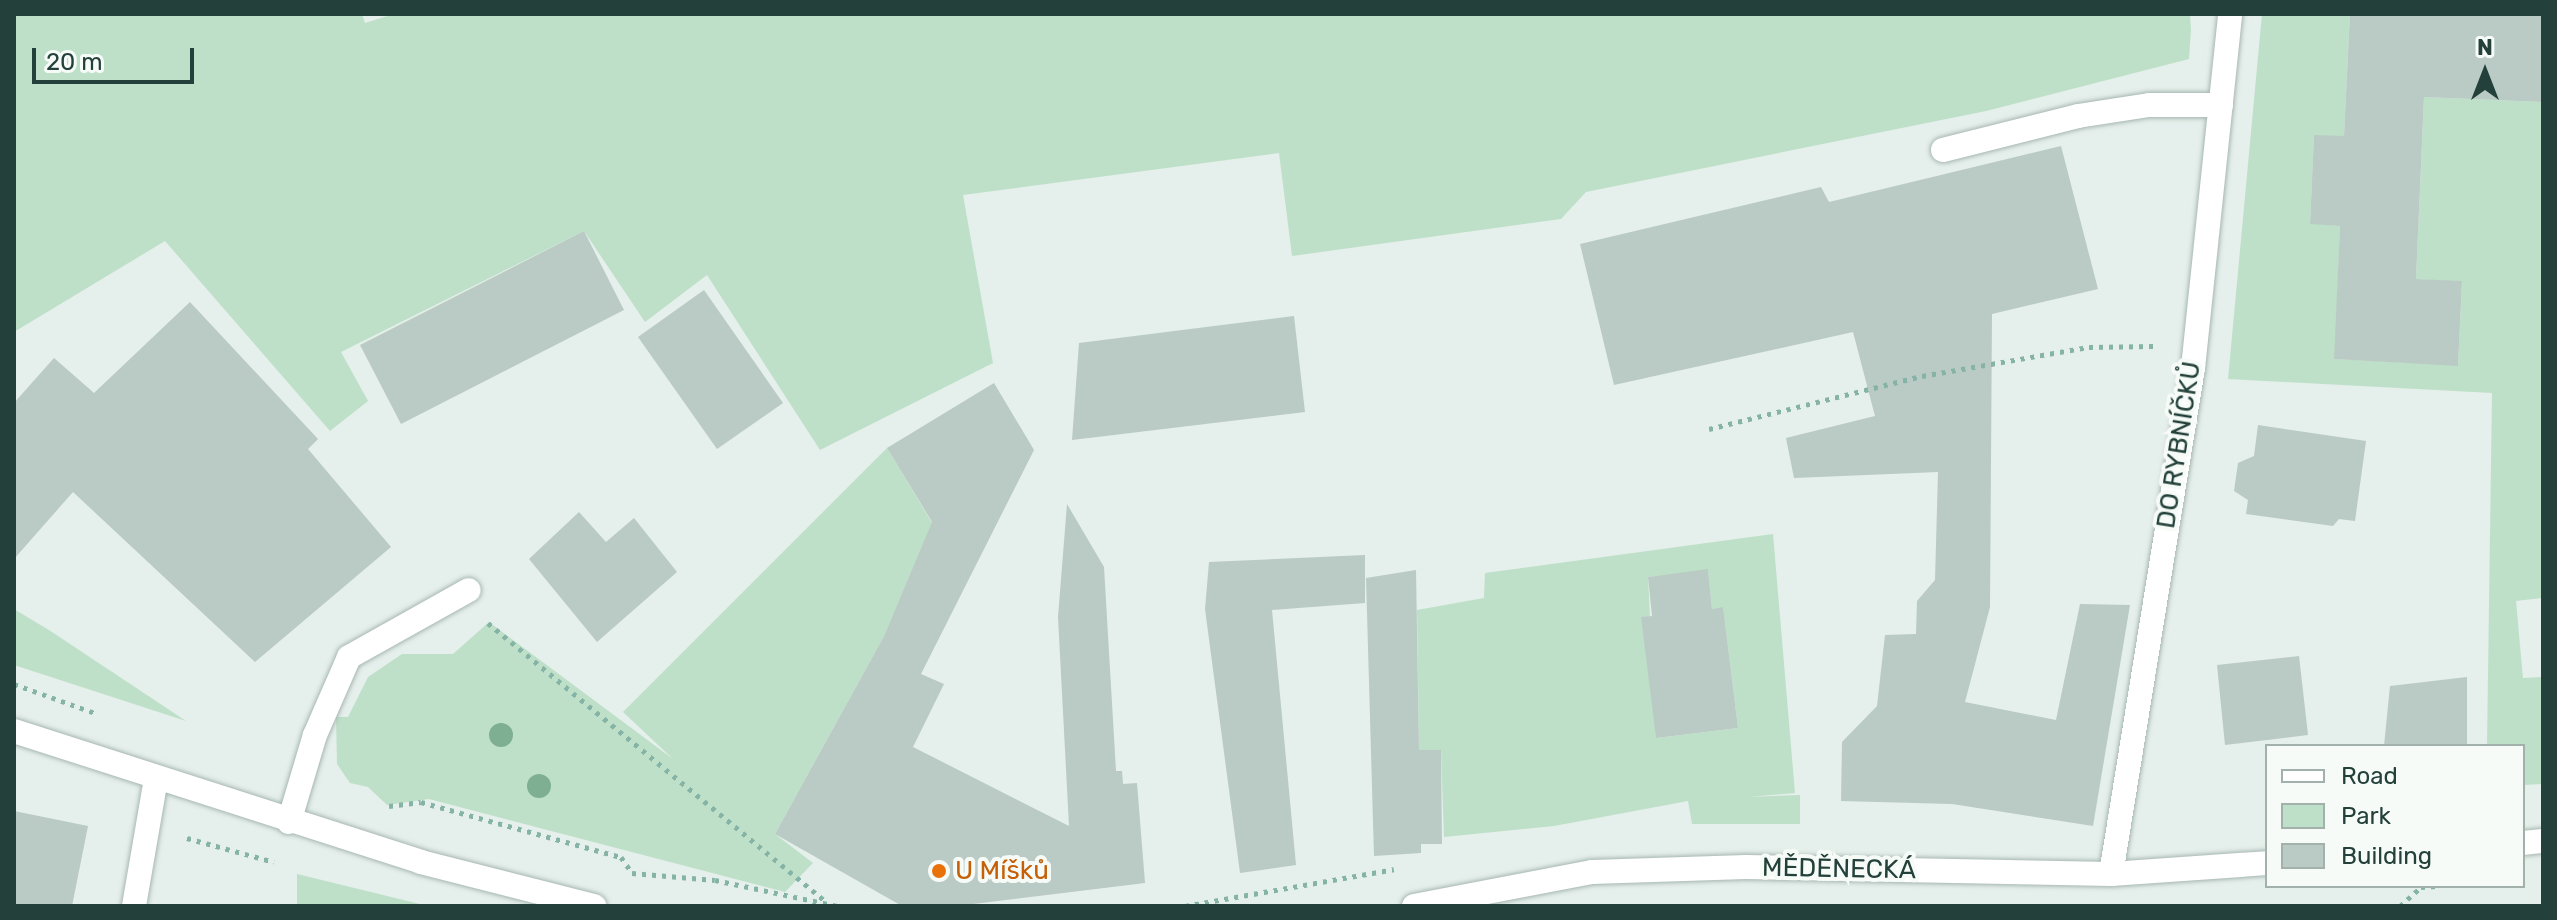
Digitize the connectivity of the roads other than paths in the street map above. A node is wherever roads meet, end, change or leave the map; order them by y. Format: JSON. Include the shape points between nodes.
{"nodes":[{"id":1,"x":2230,"y":14,"type":"edge"},
{"id":2,"x":2221,"y":105,"type":"junction"},
{"id":3,"x":1943,"y":150,"type":"dead end"},
{"id":4,"x":461,"y":592,"type":"road end"},
{"id":5,"x":14,"y":731,"type":"edge"},
{"id":6,"x":156,"y":778,"type":"junction"},
{"id":7,"x":289,"y":822,"type":"junction"},
{"id":8,"x":2265,"y":863,"type":"edge"},
{"id":9,"x":2111,"y":874,"type":"junction"},
{"id":10,"x":134,"y":906,"type":"edge"},
{"id":11,"x":594,"y":906,"type":"edge"},
{"id":12,"x":1414,"y":906,"type":"edge"}],
"edges":[{"from":1,"to":2,"type":"street","name":"DO RYBNÍČKŮ"},
{"from":2,"to":3,"type":"street","via":[[2149,105],[2078,116]]},
{"from":2,"to":9,"type":"street","name":"DO RYBNÍČKŮ","via":[[2195,345]]},
{"from":4,"to":7,"type":"street","via":[[349,657],[315,735]]},
{"from":5,"to":6,"type":"street"},
{"from":6,"to":7,"type":"street"},
{"from":6,"to":10,"type":"street"},
{"from":7,"to":11,"type":"street"},
{"from":8,"to":9,"type":"street","name":"MĚDĚNECKÁ"},
{"from":9,"to":12,"type":"street","name":"MĚDĚNECKÁ","via":[[1746,867],[1592,872]]}]}
